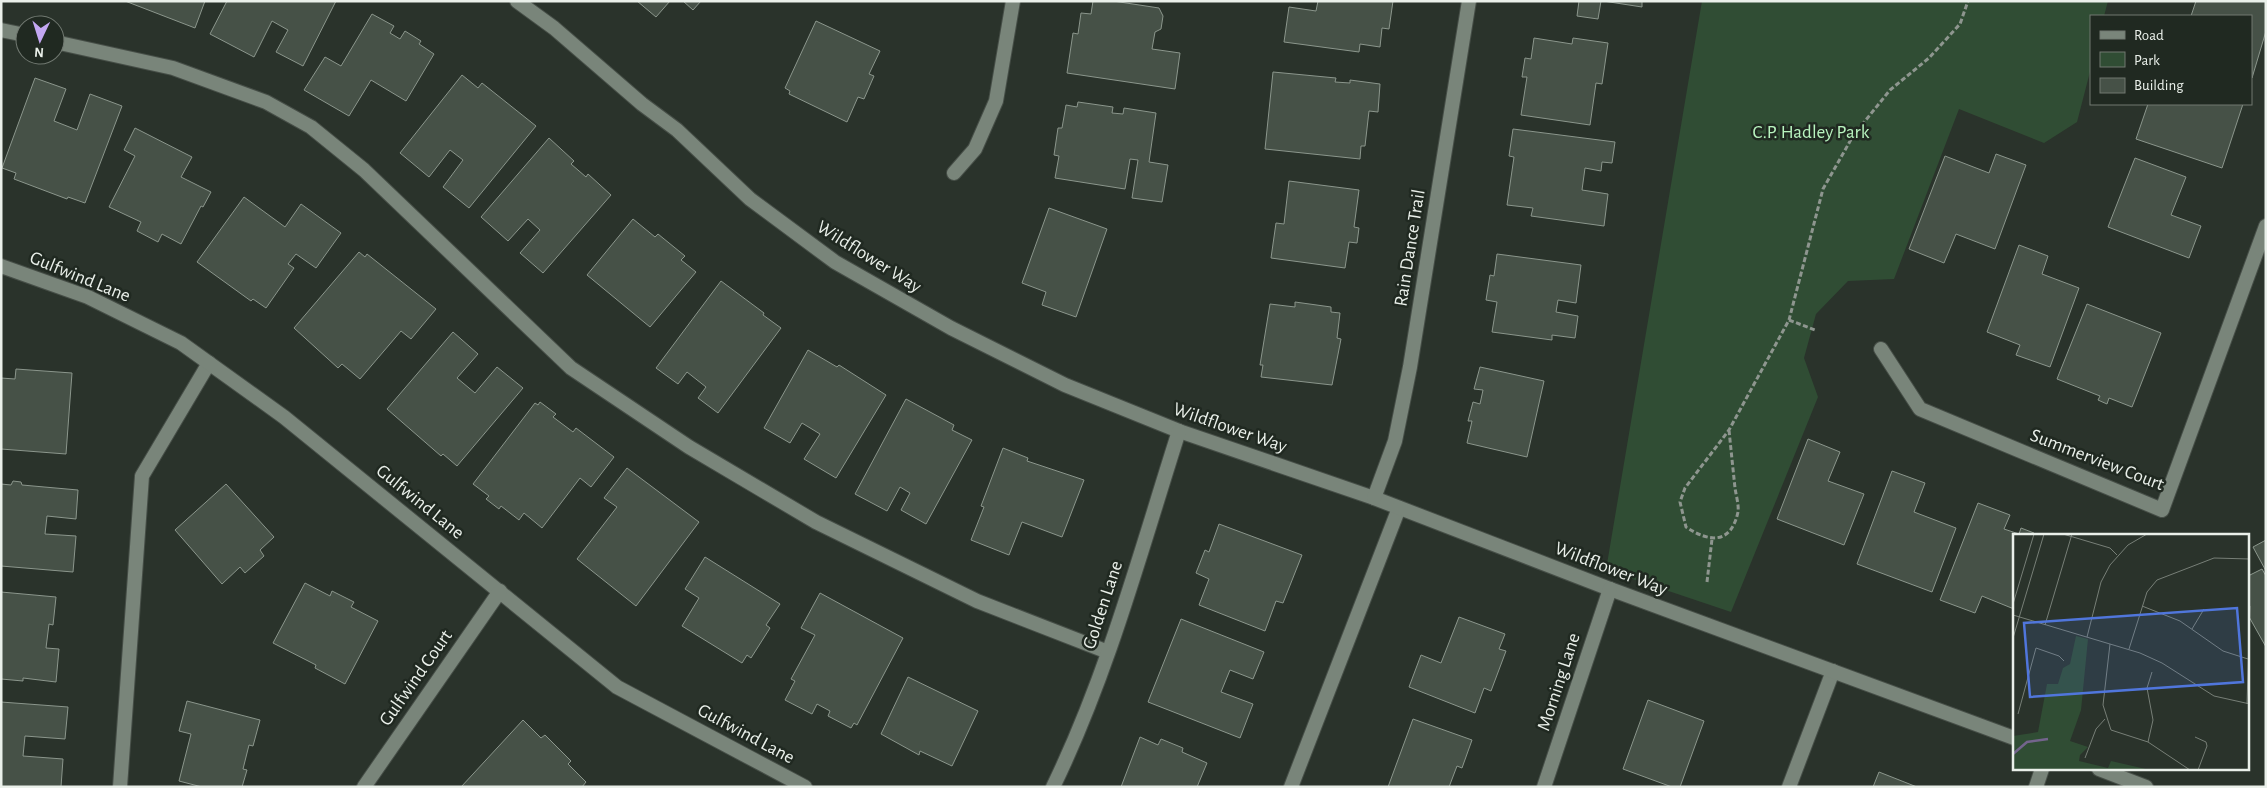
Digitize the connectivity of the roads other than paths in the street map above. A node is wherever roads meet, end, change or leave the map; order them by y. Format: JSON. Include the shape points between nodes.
{"nodes":[{"id":1,"x":517,"y":1,"type":"edge"},
{"id":2,"x":1013,"y":1,"type":"edge"},
{"id":3,"x":1469,"y":1,"type":"edge"},
{"id":4,"x":1,"y":30,"type":"edge"},
{"id":5,"x":15,"y":33,"type":"edge"},
{"id":6,"x":65,"y":44,"type":"edge"},
{"id":7,"x":954,"y":173,"type":"dead end"},
{"id":8,"x":2266,"y":226,"type":"edge"},
{"id":9,"x":1,"y":266,"type":"edge"},
{"id":10,"x":1881,"y":349,"type":"dead end"},
{"id":11,"x":209,"y":363,"type":"junction"},
{"id":12,"x":1179,"y":431,"type":"junction"},
{"id":13,"x":1374,"y":498,"type":"junction"},
{"id":14,"x":1399,"y":508,"type":"junction"},
{"id":15,"x":1610,"y":589,"type":"junction"},
{"id":16,"x":500,"y":591,"type":"junction"},
{"id":17,"x":1108,"y":652,"type":"junction"},
{"id":18,"x":1832,"y":671,"type":"junction"},
{"id":19,"x":2013,"y":738,"type":"edge"},
{"id":20,"x":2042,"y":770,"type":"edge"},
{"id":21,"x":2102,"y":770,"type":"edge"},
{"id":22,"x":796,"y":785,"type":"edge"},
{"id":23,"x":120,"y":787,"type":"edge"},
{"id":24,"x":364,"y":787,"type":"edge"},
{"id":25,"x":1053,"y":787,"type":"edge"},
{"id":26,"x":1290,"y":787,"type":"edge"},
{"id":27,"x":1544,"y":787,"type":"edge"},
{"id":28,"x":1789,"y":787,"type":"edge"},
{"id":29,"x":2036,"y":787,"type":"edge"},
{"id":30,"x":2146,"y":787,"type":"edge"}],
"edges":[{"from":1,"to":12,"type":"street","name":"Wildflower Way","via":[[677,130],[750,198],[835,262],[951,328],[1065,385]]},
{"from":2,"to":7,"type":"street","via":[[996,101],[975,149]]},
{"from":3,"to":13,"type":"street","name":"Rain Dance Trail","via":[[1410,367],[1395,440]]},
{"from":4,"to":5,"type":"street"},
{"from":6,"to":17,"type":"street","via":[[173,68],[266,102],[311,127],[364,170],[570,368],[689,447],[824,526],[977,601]]},
{"from":8,"to":10,"type":"street","name":"Summerview Court","via":[[2162,510],[1920,409]]},
{"from":9,"to":11,"type":"street","name":"Gulfwind Lane","via":[[88,297],[181,343]]},
{"from":11,"to":16,"type":"street","name":"Gulfwind Lane","via":[[284,417]]},
{"from":11,"to":23,"type":"street","via":[[142,476]]},
{"from":12,"to":13,"type":"street","name":"Wildflower Way"},
{"from":12,"to":17,"type":"street","name":"Golden Lane"},
{"from":13,"to":14,"type":"street","name":"Wildflower Way"},
{"from":14,"to":15,"type":"street","name":"Wildflower Way"},
{"from":14,"to":26,"type":"street"},
{"from":15,"to":18,"type":"street","name":"Wildflower Way"},
{"from":15,"to":27,"type":"street","name":"Morning Lane"},
{"from":16,"to":22,"type":"street","name":"Gulfwind Lane","via":[[617,687]]},
{"from":16,"to":24,"type":"street","name":"Gulfwind Court"},
{"from":17,"to":25,"type":"street","name":"Golden Lane"},
{"from":18,"to":19,"type":"street","name":"Wildflower Way"},
{"from":18,"to":28,"type":"street"},
{"from":20,"to":29,"type":"street"},
{"from":21,"to":30,"type":"street"}]}
